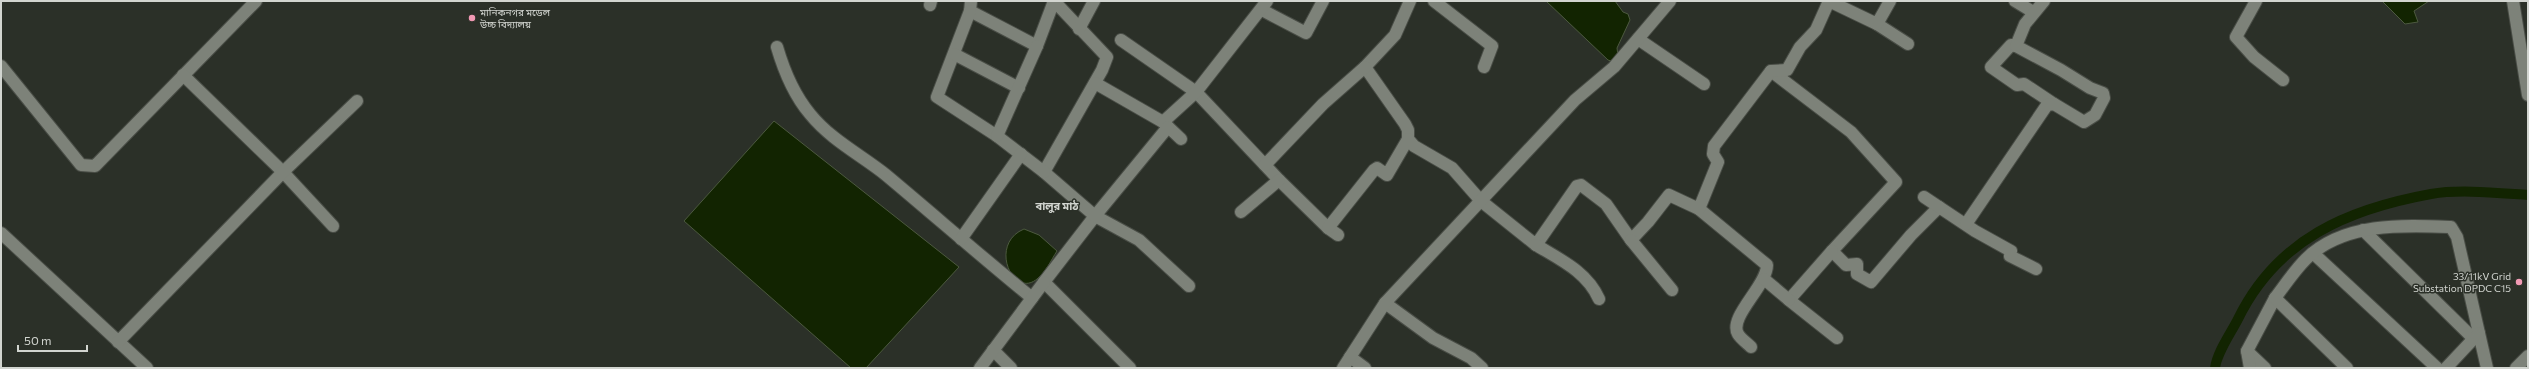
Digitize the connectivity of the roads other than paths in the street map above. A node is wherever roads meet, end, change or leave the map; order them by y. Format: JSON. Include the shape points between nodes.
{"nodes":[{"id":1,"x":256,"y":1,"type":"edge"},
{"id":2,"x":1054,"y":1,"type":"edge"},
{"id":3,"x":1094,"y":1,"type":"edge"},
{"id":4,"x":1323,"y":1,"type":"edge"},
{"id":5,"x":1410,"y":1,"type":"edge"},
{"id":6,"x":1434,"y":1,"type":"edge"},
{"id":7,"x":1670,"y":1,"type":"edge"},
{"id":8,"x":1829,"y":1,"type":"edge"},
{"id":9,"x":1890,"y":1,"type":"edge"},
{"id":10,"x":2015,"y":1,"type":"edge"},
{"id":11,"x":2044,"y":1,"type":"edge"},
{"id":12,"x":2256,"y":1,"type":"edge"},
{"id":13,"x":2513,"y":1,"type":"edge"},
{"id":14,"x":1264,"y":5,"type":"edge"},
{"id":15,"x":971,"y":6,"type":"edge"},
{"id":16,"x":2033,"y":12,"type":"junction"},
{"id":17,"x":1877,"y":24,"type":"junction"},
{"id":18,"x":1079,"y":28,"type":"junction"},
{"id":19,"x":1638,"y":39,"type":"junction"},
{"id":20,"x":1121,"y":40,"type":"dead end"},
{"id":21,"x":1908,"y":44,"type":"dead end"},
{"id":22,"x":1037,"y":46,"type":"junction"},
{"id":23,"x":2016,"y":46,"type":"junction"},
{"id":24,"x":777,"y":47,"type":"dead end"},
{"id":25,"x":954,"y":54,"type":"junction"},
{"id":26,"x":1,"y":66,"type":"edge"},
{"id":27,"x":1365,"y":67,"type":"junction"},
{"id":28,"x":1484,"y":67,"type":"dead end"},
{"id":29,"x":1771,"y":71,"type":"junction"},
{"id":30,"x":183,"y":75,"type":"junction"},
{"id":31,"x":2283,"y":80,"type":"dead end"},
{"id":32,"x":1095,"y":83,"type":"junction"},
{"id":33,"x":1704,"y":84,"type":"dead end"},
{"id":34,"x":1019,"y":88,"type":"junction"},
{"id":35,"x":1196,"y":92,"type":"junction"},
{"id":36,"x":2528,"y":94,"type":"edge"},
{"id":37,"x":357,"y":101,"type":"dead end"},
{"id":38,"x":2054,"y":104,"type":"junction"},
{"id":39,"x":1166,"y":124,"type":"junction"},
{"id":40,"x":997,"y":136,"type":"junction"},
{"id":41,"x":1408,"y":139,"type":"junction"},
{"id":42,"x":1181,"y":140,"type":"dead end"},
{"id":43,"x":1021,"y":154,"type":"junction"},
{"id":44,"x":1265,"y":165,"type":"junction"},
{"id":45,"x":283,"y":172,"type":"junction"},
{"id":46,"x":1044,"y":172,"type":"junction"},
{"id":47,"x":1279,"y":180,"type":"junction"},
{"id":48,"x":1924,"y":197,"type":"dead end"},
{"id":49,"x":1481,"y":201,"type":"junction"},
{"id":50,"x":1939,"y":207,"type":"junction"},
{"id":51,"x":1699,"y":209,"type":"junction"},
{"id":52,"x":1241,"y":212,"type":"dead end"},
{"id":53,"x":1095,"y":216,"type":"junction"},
{"id":54,"x":1966,"y":224,"type":"junction"},
{"id":55,"x":333,"y":226,"type":"dead end"},
{"id":56,"x":1328,"y":228,"type":"junction"},
{"id":57,"x":2363,"y":230,"type":"junction"},
{"id":58,"x":1,"y":233,"type":"edge"},
{"id":59,"x":1338,"y":235,"type":"dead end"},
{"id":60,"x":961,"y":239,"type":"junction"},
{"id":61,"x":1631,"y":240,"type":"junction"},
{"id":62,"x":1536,"y":245,"type":"junction"},
{"id":63,"x":1832,"y":251,"type":"junction"},
{"id":64,"x":2313,"y":253,"type":"junction"},
{"id":65,"x":2036,"y":269,"type":"dead end"},
{"id":66,"x":1764,"y":279,"type":"junction"},
{"id":67,"x":1044,"y":282,"type":"junction"},
{"id":68,"x":1189,"y":286,"type":"dead end"},
{"id":69,"x":1672,"y":290,"type":"dead end"},
{"id":70,"x":1032,"y":298,"type":"junction"},
{"id":71,"x":2275,"y":298,"type":"junction"},
{"id":72,"x":1599,"y":299,"type":"dead end"},
{"id":73,"x":1789,"y":300,"type":"junction"},
{"id":74,"x":1385,"y":303,"type":"junction"},
{"id":75,"x":2476,"y":336,"type":"junction"},
{"id":76,"x":1837,"y":338,"type":"dead end"},
{"id":77,"x":118,"y":342,"type":"junction"},
{"id":78,"x":1751,"y":348,"type":"dead end"},
{"id":79,"x":993,"y":350,"type":"junction"},
{"id":80,"x":2247,"y":351,"type":"junction"},
{"id":81,"x":2528,"y":356,"type":"edge"},
{"id":82,"x":1350,"y":357,"type":"junction"},
{"id":83,"x":147,"y":368,"type":"edge"},
{"id":84,"x":980,"y":368,"type":"edge"},
{"id":85,"x":1011,"y":368,"type":"edge"},
{"id":86,"x":1130,"y":368,"type":"edge"},
{"id":87,"x":1343,"y":368,"type":"edge"},
{"id":88,"x":1365,"y":368,"type":"edge"},
{"id":89,"x":1482,"y":368,"type":"edge"},
{"id":90,"x":2250,"y":368,"type":"edge"},
{"id":91,"x":2265,"y":368,"type":"edge"},
{"id":92,"x":2347,"y":368,"type":"edge"},
{"id":93,"x":2437,"y":368,"type":"edge"},
{"id":94,"x":2446,"y":368,"type":"edge"},
{"id":95,"x":2487,"y":368,"type":"edge"},
{"id":96,"x":2516,"y":368,"type":"edge"}],
"edges":[{"from":1,"to":30,"type":"street"},
{"from":2,"to":18,"type":"street"},
{"from":2,"to":22,"type":"street"},
{"from":3,"to":18,"type":"street"},
{"from":4,"to":14,"type":"street","via":[[1306,33]]},
{"from":5,"to":27,"type":"street","via":[[1395,35]]},
{"from":6,"to":28,"type":"street","via":[[1492,46]]},
{"from":7,"to":19,"type":"street"},
{"from":8,"to":17,"type":"street"},
{"from":8,"to":29,"type":"street","via":[[1816,30],[1800,47],[1787,70]]},
{"from":9,"to":17,"type":"street"},
{"from":10,"to":16,"type":"street"},
{"from":11,"to":16,"type":"street"},
{"from":12,"to":31,"type":"street","via":[[2236,37],[2254,57]]},
{"from":13,"to":36,"type":"street"},
{"from":14,"to":35,"type":"street"},
{"from":15,"to":22,"type":"street"},
{"from":15,"to":25,"type":"street"},
{"from":16,"to":23,"type":"street","via":[[2016,40]]},
{"from":17,"to":21,"type":"street"},
{"from":18,"to":32,"type":"street","via":[[1107,57]]},
{"from":19,"to":33,"type":"street"},
{"from":19,"to":49,"type":"street","via":[[1614,67],[1575,100]]},
{"from":20,"to":35,"type":"street"},
{"from":22,"to":34,"type":"street"},
{"from":23,"to":38,"type":"street","via":[[2011,45],[1991,67],[2016,85],[2024,84]]},
{"from":23,"to":38,"type":"street","via":[[2090,88],[2103,92],[2104,98],[2095,115],[2084,122]]},
{"from":24,"to":60,"type":"street","via":[[783,69],[811,115],[831,135],[885,175]]},
{"from":25,"to":34,"type":"street"},
{"from":25,"to":40,"type":"street","via":[[937,97]]},
{"from":26,"to":30,"type":"street","via":[[56,137],[81,165],[88,167],[95,166]]},
{"from":27,"to":41,"type":"street","via":[[1405,124]]},
{"from":27,"to":44,"type":"street","via":[[1323,104]]},
{"from":29,"to":51,"type":"street","via":[[1714,146],[1713,154],[1718,162]]},
{"from":29,"to":63,"type":"street","via":[[1851,132],[1896,182]]},
{"from":30,"to":45,"type":"street"},
{"from":32,"to":39,"type":"street"},
{"from":32,"to":46,"type":"street"},
{"from":34,"to":40,"type":"street"},
{"from":35,"to":39,"type":"street"},
{"from":35,"to":44,"type":"street"},
{"from":37,"to":45,"type":"street"},
{"from":38,"to":54,"type":"street","via":[[2047,105]]},
{"from":39,"to":42,"type":"street"},
{"from":39,"to":53,"type":"street"},
{"from":40,"to":43,"type":"street"},
{"from":41,"to":49,"type":"street","via":[[1414,146],[1452,168]]},
{"from":41,"to":56,"type":"street","via":[[1387,175],[1377,168],[1374,170]]},
{"from":43,"to":46,"type":"street"},
{"from":43,"to":60,"type":"street"},
{"from":44,"to":47,"type":"street"},
{"from":45,"to":55,"type":"street"},
{"from":45,"to":77,"type":"street"},
{"from":46,"to":53,"type":"street"},
{"from":47,"to":52,"type":"street"},
{"from":47,"to":56,"type":"street"},
{"from":48,"to":50,"type":"street"},
{"from":49,"to":62,"type":"street"},
{"from":49,"to":74,"type":"street"},
{"from":50,"to":54,"type":"street"},
{"from":50,"to":63,"type":"street","via":[[1871,282],[1857,274],[1857,264],[1846,265]]},
{"from":51,"to":61,"type":"street","via":[[1669,195]]},
{"from":51,"to":66,"type":"street","via":[[1764,261],[1767,269]]},
{"from":53,"to":67,"type":"street"},
{"from":53,"to":68,"type":"street","via":[[1139,240]]},
{"from":54,"to":65,"type":"street","via":[[2011,251],[2010,256]]},
{"from":56,"to":59,"type":"street"},
{"from":57,"to":64,"type":"street"},
{"from":57,"to":75,"type":"street"},
{"from":57,"to":75,"type":"street","via":[[2412,225],[2452,227],[2458,237]]},
{"from":58,"to":77,"type":"street"},
{"from":60,"to":70,"type":"street"},
{"from":61,"to":62,"type":"street","via":[[1606,204],[1581,185],[1577,186]]},
{"from":61,"to":69,"type":"street"},
{"from":62,"to":72,"type":"street","via":[[1573,267],[1593,286]]},
{"from":63,"to":73,"type":"street"},
{"from":64,"to":71,"type":"street"},
{"from":64,"to":93,"type":"street"},
{"from":66,"to":73,"type":"street"},
{"from":66,"to":78,"type":"street","via":[[1737,322],[1738,334]]},
{"from":67,"to":70,"type":"street"},
{"from":67,"to":86,"type":"street"},
{"from":70,"to":79,"type":"street"},
{"from":71,"to":80,"type":"street"},
{"from":71,"to":92,"type":"street"},
{"from":73,"to":76,"type":"street"},
{"from":74,"to":82,"type":"street"},
{"from":74,"to":89,"type":"street","via":[[1433,338],[1471,358]]},
{"from":75,"to":94,"type":"street"},
{"from":75,"to":95,"type":"street"},
{"from":77,"to":83,"type":"street"},
{"from":79,"to":84,"type":"street"},
{"from":79,"to":85,"type":"street"},
{"from":80,"to":90,"type":"street"},
{"from":80,"to":91,"type":"street"},
{"from":81,"to":96,"type":"street"},
{"from":82,"to":87,"type":"street"},
{"from":82,"to":88,"type":"street"}]}
